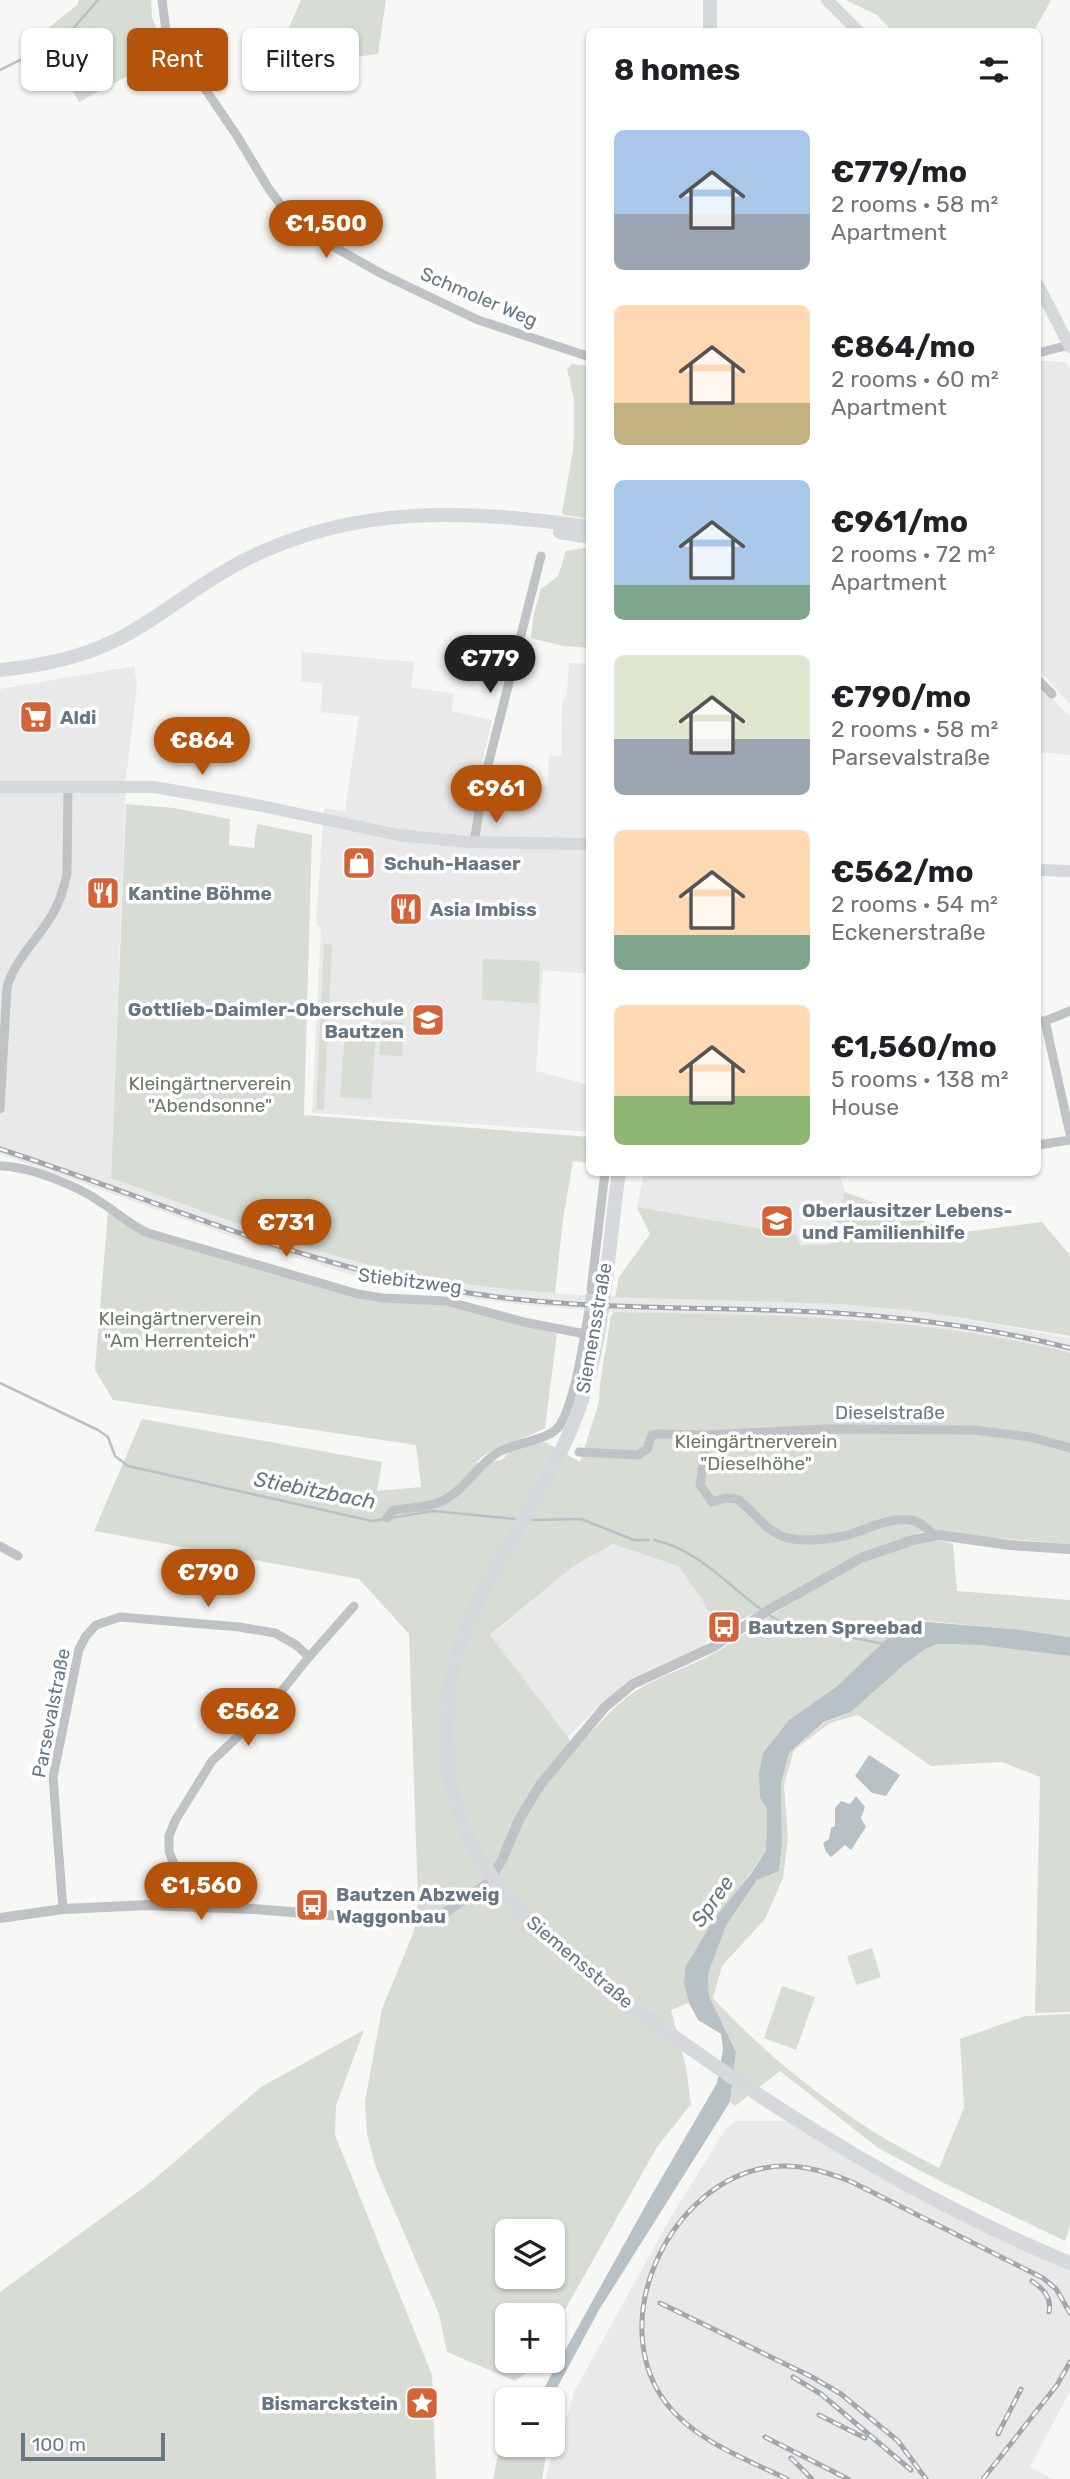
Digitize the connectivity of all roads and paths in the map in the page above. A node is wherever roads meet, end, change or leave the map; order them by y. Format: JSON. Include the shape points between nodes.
{"nodes":[{"id":1,"x":162,"y":0,"type":"edge"},
{"id":2,"x":710,"y":0,"type":"edge"},
{"id":3,"x":827,"y":0,"type":"edge"},
{"id":4,"x":710,"y":28,"type":"edge"},
{"id":5,"x":855,"y":28,"type":"edge"},
{"id":6,"x":1041,"y":291,"type":"edge"},
{"id":7,"x":1069,"y":346,"type":"edge"},
{"id":8,"x":1041,"y":352,"type":"edge"},
{"id":9,"x":586,"y":356,"type":"edge"},
{"id":10,"x":506,"y":518,"type":"junction"},
{"id":11,"x":586,"y":527,"type":"edge"},
{"id":12,"x":586,"y":536,"type":"edge"},
{"id":13,"x":541,"y":556,"type":"dead end"},
{"id":14,"x":0,"y":670,"type":"edge"},
{"id":15,"x":1041,"y":683,"type":"edge"},
{"id":16,"x":1052,"y":694,"type":"dead end"},
{"id":17,"x":0,"y":788,"type":"edge"},
{"id":18,"x":68,"y":788,"type":"junction"},
{"id":19,"x":474,"y":842,"type":"junction"},
{"id":20,"x":586,"y":845,"type":"edge"},
{"id":21,"x":1041,"y":870,"type":"edge"},
{"id":22,"x":1070,"y":871,"type":"edge"},
{"id":23,"x":1070,"y":1011,"type":"edge"},
{"id":24,"x":1041,"y":1021,"type":"edge"},
{"id":25,"x":1,"y":1109,"type":"edge"},
{"id":26,"x":1070,"y":1134,"type":"edge"},
{"id":27,"x":1070,"y":1140,"type":"edge"},
{"id":28,"x":1041,"y":1145,"type":"edge"},
{"id":29,"x":0,"y":1166,"type":"edge"},
{"id":30,"x":605,"y":1176,"type":"edge"},
{"id":31,"x":618,"y":1176,"type":"edge"},
{"id":32,"x":591,"y":1290,"type":"tunnel mouth"},
{"id":33,"x":588,"y":1316,"type":"tunnel mouth"},
{"id":34,"x":585,"y":1334,"type":"junction"},
{"id":35,"x":707,"y":1435,"type":"junction"},
{"id":36,"x":1070,"y":1448,"type":"edge"},
{"id":37,"x":579,"y":1452,"type":"dead end"},
{"id":38,"x":387,"y":1518,"type":"dead end"},
{"id":39,"x":933,"y":1535,"type":"junction"},
{"id":40,"x":0,"y":1546,"type":"edge"},
{"id":41,"x":1070,"y":1549,"type":"edge"},
{"id":42,"x":18,"y":1556,"type":"dead end"},
{"id":43,"x":354,"y":1606,"type":"dead end"},
{"id":44,"x":309,"y":1657,"type":"junction"},
{"id":45,"x":492,"y":1877,"type":"junction"},
{"id":46,"x":190,"y":1905,"type":"junction"},
{"id":47,"x":63,"y":1909,"type":"junction"},
{"id":48,"x":0,"y":1918,"type":"edge"},
{"id":49,"x":1070,"y":2263,"type":"edge"}],
"edges":[{"from":1,"to":9,"type":"street","name":"Schmoler Weg","via":[[166,31],[269,189],[320,239],[467,315]]},
{"from":2,"to":4,"type":"main road"},
{"from":3,"to":5,"type":"main road"},
{"from":6,"to":7,"type":"main road"},
{"from":7,"to":8,"type":"street"},
{"from":10,"to":11,"type":"main road"},
{"from":10,"to":12,"type":"main road"},
{"from":10,"to":14,"type":"main road","via":[[428,514],[319,531],[240,562],[113,642],[66,660]]},
{"from":13,"to":19,"type":"street","via":[[485,777]]},
{"from":15,"to":16,"type":"street"},
{"from":17,"to":18,"type":"main road"},
{"from":18,"to":19,"type":"main road","via":[[170,789],[398,835]]},
{"from":18,"to":25,"type":"street","via":[[65,885],[54,913],[21,958],[7,987]]},
{"from":19,"to":20,"type":"main road"},
{"from":21,"to":22,"type":"main road"},
{"from":23,"to":24,"type":"street"},
{"from":24,"to":26,"type":"street"},
{"from":27,"to":28,"type":"street"},
{"from":29,"to":34,"type":"street","name":"Stiebitzweg","via":[[74,1187],[148,1233],[317,1283],[383,1298],[446,1301]]},
{"from":30,"to":32,"type":"street"},
{"from":31,"to":45,"type":"main road","name":"Siemensstraße","via":[[590,1370],[569,1434],[485,1587],[464,1635],[446,1709],[447,1754],[457,1807],[474,1849]]},
{"from":33,"to":34,"type":"street"},
{"from":34,"to":38,"type":"street","via":[[558,1429],[495,1454],[440,1502],[393,1510]]},
{"from":35,"to":36,"type":"street","name":"Dieselstraße","via":[[825,1429],[974,1430]]},
{"from":35,"to":37,"type":"street","name":"Dieselstraße","via":[[652,1435],[647,1449],[638,1455]]},
{"from":35,"to":39,"type":"street","via":[[702,1490],[712,1502],[737,1499],[765,1527],[779,1534],[822,1539],[904,1520],[919,1522]]},
{"from":39,"to":41,"type":"street"},
{"from":39,"to":45,"type":"street","via":[[861,1558],[713,1647],[642,1679],[612,1700],[540,1785]]},
{"from":40,"to":42,"type":"street"},
{"from":43,"to":44,"type":"street"},
{"from":44,"to":46,"type":"street","via":[[268,1708],[212,1761],[175,1821],[169,1851]]},
{"from":44,"to":47,"type":"street","name":"Parsevalstraße","via":[[275,1633],[239,1627],[120,1617],[96,1625],[79,1649],[53,1777]]},
{"from":45,"to":46,"type":"street","via":[[452,1909],[414,1920]]},
{"from":45,"to":49,"type":"main road","name":"Siemensstraße","via":[[550,1940],[610,1990],[777,2108],[925,2194]]},
{"from":46,"to":47,"type":"street"},
{"from":47,"to":48,"type":"street"}]}
